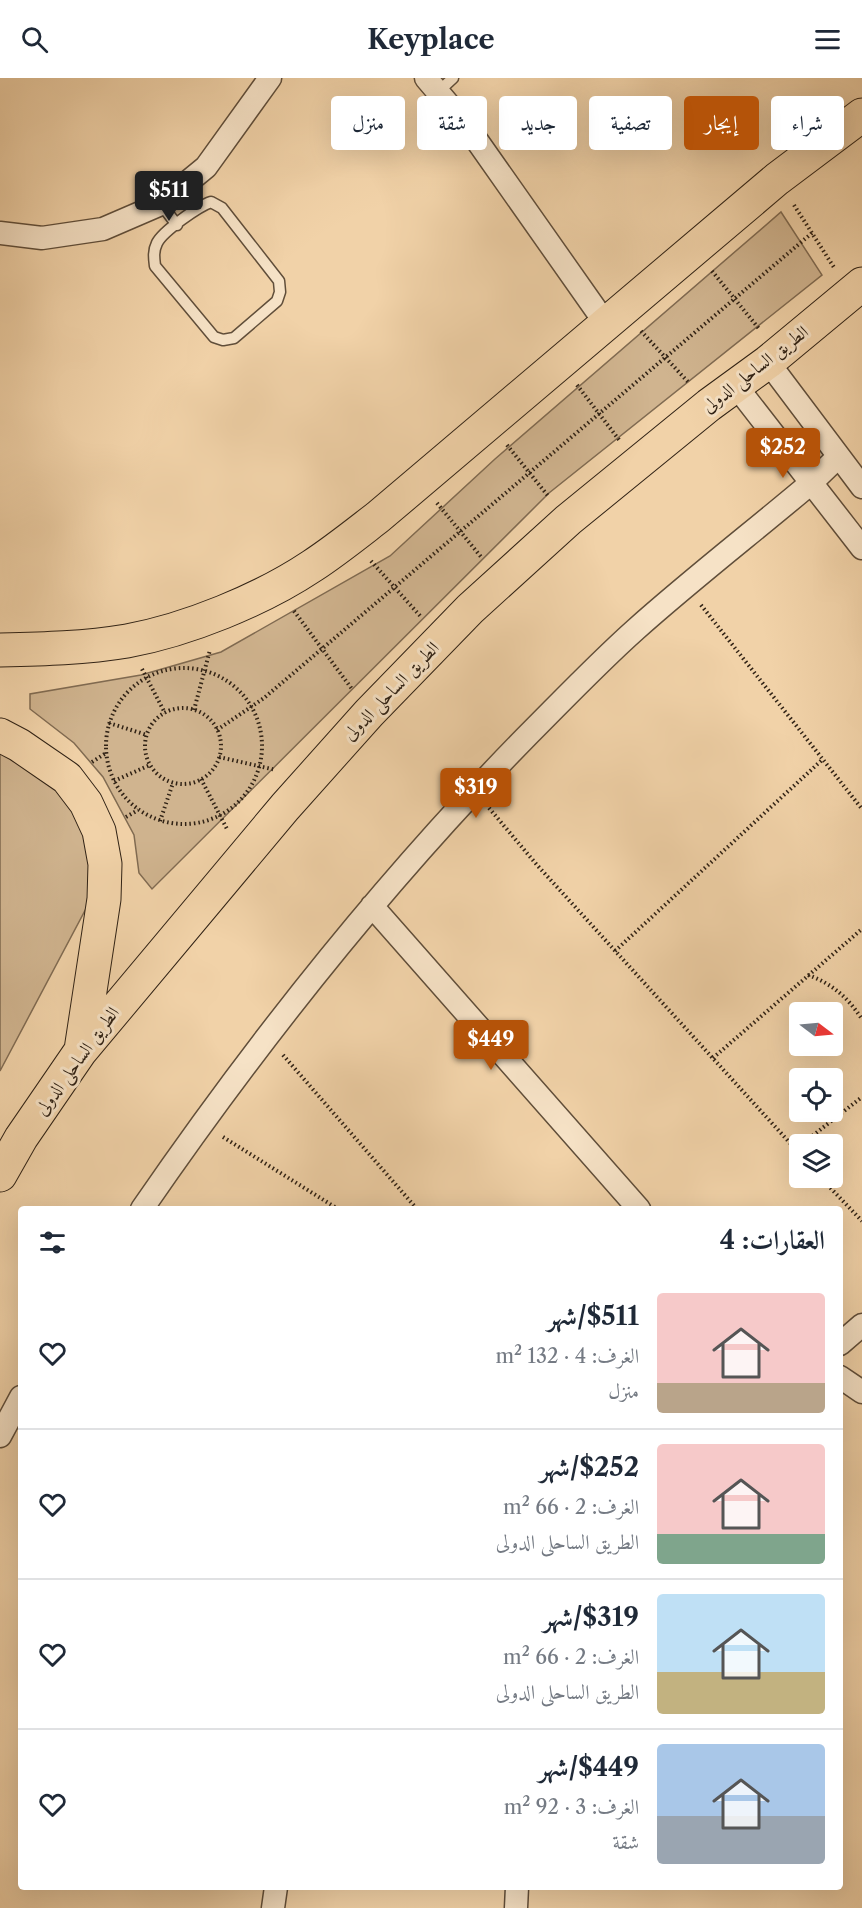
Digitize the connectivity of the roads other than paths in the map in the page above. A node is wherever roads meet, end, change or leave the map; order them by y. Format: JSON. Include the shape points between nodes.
{"nodes":[{"id":1,"x":270,"y":78,"type":"edge"},
{"id":2,"x":439,"y":82,"type":"edge"},
{"id":3,"x":862,"y":115,"type":"edge"},
{"id":4,"x":161,"y":204,"type":"junction"},
{"id":5,"x":177,"y":225,"type":"junction"},
{"id":6,"x":0,"y":233,"type":"edge"},
{"id":7,"x":856,"y":288,"type":"edge"},
{"id":8,"x":614,"y":318,"type":"junction"},
{"id":9,"x":773,"y":357,"type":"junction"},
{"id":10,"x":736,"y":386,"type":"junction"},
{"id":11,"x":838,"y":457,"type":"junction"},
{"id":12,"x":811,"y":483,"type":"junction"},
{"id":13,"x":862,"y":487,"type":"edge"},
{"id":14,"x":862,"y":548,"type":"edge"},
{"id":15,"x":0,"y":650,"type":"edge"},
{"id":16,"x":0,"y":735,"type":"edge"},
{"id":17,"x":372,"y":906,"type":"junction"},
{"id":18,"x":80,"y":1052,"type":"junction"},
{"id":19,"x":0,"y":1175,"type":"edge"},
{"id":20,"x":144,"y":1206,"type":"edge"},
{"id":21,"x":630,"y":1206,"type":"edge"},
{"id":22,"x":862,"y":1325,"type":"edge"},
{"id":23,"x":843,"y":1341,"type":"edge"},
{"id":24,"x":843,"y":1379,"type":"edge"},
{"id":25,"x":862,"y":1392,"type":"edge"},
{"id":26,"x":18,"y":1403,"type":"edge"},
{"id":27,"x":0,"y":1436,"type":"edge"},
{"id":28,"x":276,"y":1890,"type":"edge"},
{"id":29,"x":517,"y":1890,"type":"edge"},
{"id":30,"x":273,"y":1908,"type":"edge"},
{"id":31,"x":516,"y":1908,"type":"edge"}],
"edges":[{"from":1,"to":4,"type":"street","via":[[206,167]]},
{"from":2,"to":8,"type":"street","via":[[466,125]]},
{"from":3,"to":8,"type":"highway","via":[[777,179]]},
{"from":4,"to":5,"type":"lane"},
{"from":4,"to":6,"type":"street","via":[[103,229],[42,238]]},
{"from":5,"to":5,"type":"lane","via":[[158,241],[153,254],[155,266],[214,337],[234,338],[276,301],[279,281],[222,208],[211,202],[200,206]]},
{"from":7,"to":9,"type":"highway","name":"الطريق الساحلى الدولى"},
{"from":8,"to":15,"type":"highway","via":[[378,517],[311,567],[276,586],[221,613],[176,629],[75,648]]},
{"from":9,"to":10,"type":"highway","name":"الطريق الساحلى الدولى"},
{"from":9,"to":11,"type":"street"},
{"from":10,"to":12,"type":"street"},
{"from":10,"to":18,"type":"highway","name":"الطريق الساحلى الدولى","via":[[568,520],[441,639],[311,778]]},
{"from":11,"to":12,"type":"street"},
{"from":11,"to":13,"type":"street"},
{"from":12,"to":14,"type":"street"},
{"from":12,"to":17,"type":"street","via":[[635,630],[474,792]]},
{"from":16,"to":18,"type":"highway","via":[[67,778],[86,803],[99,831],[105,864],[104,899]]},
{"from":17,"to":20,"type":"street","via":[[267,1036]]},
{"from":17,"to":21,"type":"street"},
{"from":18,"to":19,"type":"highway","name":"الطريق الساحلى الدولى"},
{"from":22,"to":23,"type":"street"},
{"from":24,"to":25,"type":"street"},
{"from":26,"to":27,"type":"street"},
{"from":28,"to":30,"type":"street"},
{"from":29,"to":31,"type":"street"}]}
